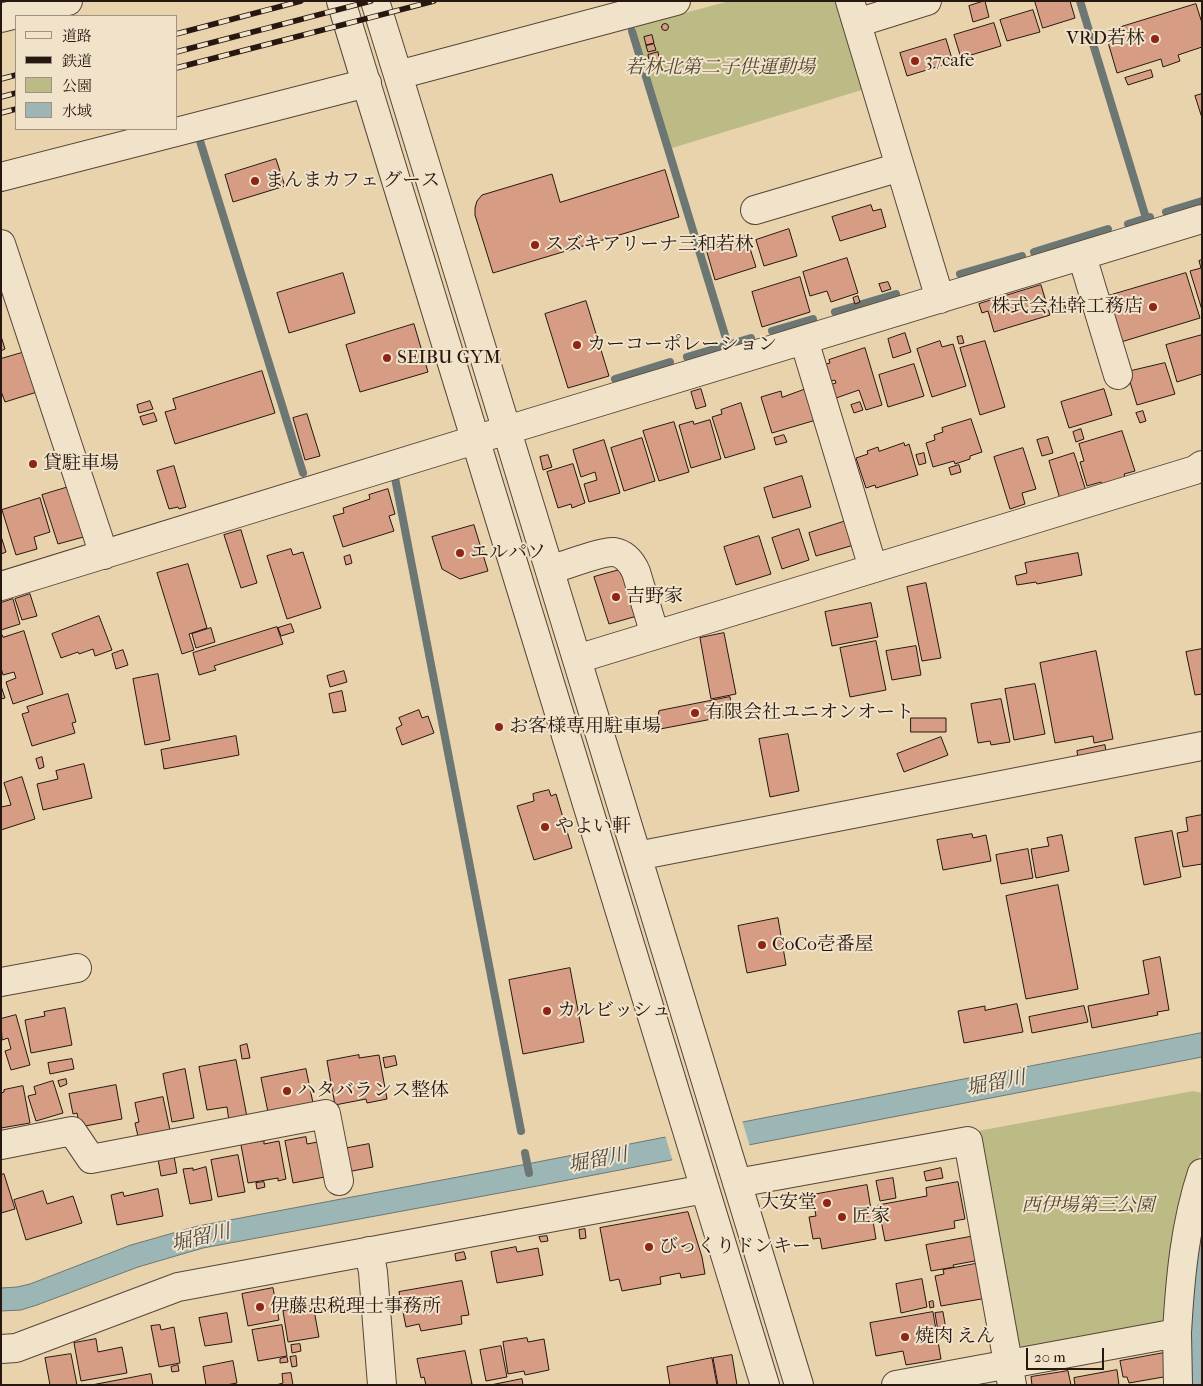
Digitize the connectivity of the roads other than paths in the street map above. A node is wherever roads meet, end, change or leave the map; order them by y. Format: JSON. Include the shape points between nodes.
{"nodes":[{"id":1,"x":68,"y":1,"type":"edge"},
{"id":2,"x":341,"y":1,"type":"edge"},
{"id":3,"x":374,"y":1,"type":"edge"},
{"id":4,"x":676,"y":1,"type":"edge"},
{"id":5,"x":927,"y":1,"type":"edge"},
{"id":6,"x":853,"y":12,"type":"edge"},
{"id":7,"x":1,"y":18,"type":"edge"},
{"id":8,"x":398,"y":75,"type":"junction"},
{"id":9,"x":367,"y":83,"type":"junction"},
{"id":10,"x":900,"y":166,"type":"junction"},
{"id":11,"x":1,"y":177,"type":"edge"},
{"id":12,"x":755,"y":210,"type":"dead end"},
{"id":13,"x":1202,"y":219,"type":"edge"},
{"id":14,"x":1,"y":244,"type":"edge"},
{"id":15,"x":1082,"y":256,"type":"junction"},
{"id":16,"x":940,"y":298,"type":"junction"},
{"id":17,"x":804,"y":340,"type":"junction"},
{"id":18,"x":1118,"y":375,"type":"dead end"},
{"id":19,"x":507,"y":430,"type":"junction"},
{"id":20,"x":476,"y":440,"type":"junction"},
{"id":21,"x":1202,"y":465,"type":"edge"},
{"id":22,"x":104,"y":555,"type":"junction"},
{"id":23,"x":873,"y":568,"type":"junction"},
{"id":24,"x":550,"y":570,"type":"junction"},
{"id":25,"x":1,"y":586,"type":"edge"},
{"id":26,"x":655,"y":635,"type":"junction"},
{"id":27,"x":577,"y":659,"type":"junction"},
{"id":28,"x":1202,"y":746,"type":"edge"},
{"id":29,"x":637,"y":856,"type":"junction"},
{"id":30,"x":77,"y":968,"type":"dead end"},
{"id":31,"x":1,"y":982,"type":"edge"},
{"id":32,"x":1,"y":1145,"type":"edge"},
{"id":33,"x":734,"y":1173,"type":"junction"},
{"id":34,"x":1202,"y":1173,"type":"edge"},
{"id":35,"x":703,"y":1179,"type":"junction"},
{"id":36,"x":339,"y":1181,"type":"dead end"},
{"id":37,"x":369,"y":1251,"type":"junction"},
{"id":38,"x":1177,"y":1333,"type":"junction"},
{"id":39,"x":1,"y":1350,"type":"edge"},
{"id":40,"x":1011,"y":1374,"type":"edge"},
{"id":41,"x":382,"y":1385,"type":"edge"},
{"id":42,"x":766,"y":1385,"type":"edge"},
{"id":43,"x":799,"y":1385,"type":"edge"},
{"id":44,"x":896,"y":1385,"type":"edge"},
{"id":45,"x":1178,"y":1385,"type":"edge"}],
"edges":[{"from":1,"to":7,"type":"street"},
{"from":2,"to":9,"type":"street"},
{"from":3,"to":8,"type":"street"},
{"from":4,"to":8,"type":"street"},
{"from":5,"to":6,"type":"street"},
{"from":6,"to":10,"type":"street"},
{"from":8,"to":19,"type":"street"},
{"from":9,"to":11,"type":"street"},
{"from":9,"to":20,"type":"street"},
{"from":10,"to":12,"type":"street"},
{"from":10,"to":16,"type":"street"},
{"from":13,"to":15,"type":"street"},
{"from":14,"to":22,"type":"street"},
{"from":15,"to":16,"type":"street"},
{"from":15,"to":18,"type":"street"},
{"from":16,"to":17,"type":"street"},
{"from":17,"to":19,"type":"street"},
{"from":17,"to":23,"type":"street"},
{"from":19,"to":20,"type":"street"},
{"from":19,"to":24,"type":"street"},
{"from":20,"to":22,"type":"street"},
{"from":20,"to":35,"type":"street"},
{"from":21,"to":23,"type":"street","via":[[1195,470]]},
{"from":22,"to":25,"type":"street"},
{"from":23,"to":26,"type":"street"},
{"from":24,"to":26,"type":"street","via":[[614,552],[624,556],[632,562],[636,572]]},
{"from":24,"to":27,"type":"street"},
{"from":26,"to":27,"type":"street"},
{"from":27,"to":29,"type":"street"},
{"from":28,"to":29,"type":"street"},
{"from":29,"to":33,"type":"street"},
{"from":30,"to":31,"type":"street"},
{"from":32,"to":36,"type":"street","via":[[72,1131],[91,1159],[326,1114]]},
{"from":33,"to":40,"type":"street","via":[[968,1141]]},
{"from":33,"to":43,"type":"street"},
{"from":34,"to":38,"type":"street","via":[[1188,1226]]},
{"from":35,"to":37,"type":"street"},
{"from":35,"to":42,"type":"street"},
{"from":37,"to":39,"type":"street","via":[[178,1287],[16,1348]]},
{"from":37,"to":41,"type":"street"},
{"from":38,"to":40,"type":"street"},
{"from":38,"to":45,"type":"street"},
{"from":40,"to":44,"type":"street"}]}
